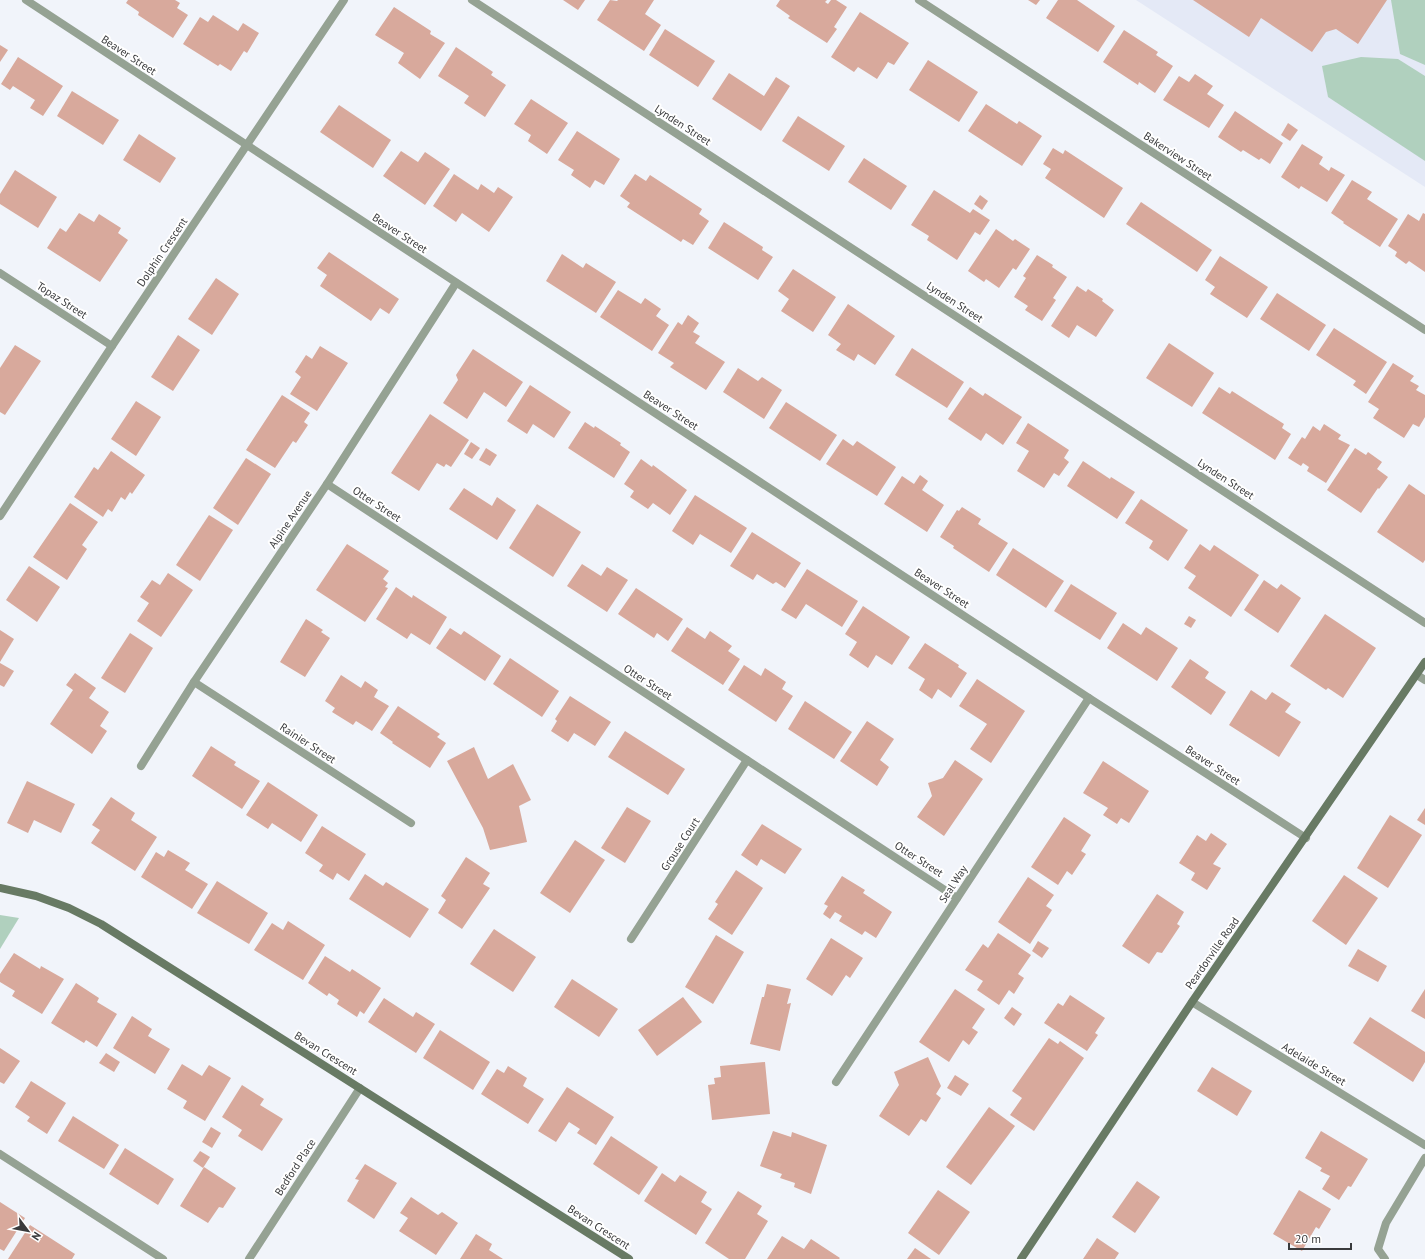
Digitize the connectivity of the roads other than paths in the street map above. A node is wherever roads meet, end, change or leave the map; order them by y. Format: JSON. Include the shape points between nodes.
{"nodes":[{"id":1,"x":26,"y":0,"type":"edge"},
{"id":2,"x":344,"y":0,"type":"edge"},
{"id":3,"x":472,"y":0,"type":"edge"},
{"id":4,"x":920,"y":0,"type":"edge"},
{"id":5,"x":248,"y":146,"type":"junction"},
{"id":6,"x":0,"y":273,"type":"edge"},
{"id":7,"x":456,"y":283,"type":"junction"},
{"id":8,"x":1425,"y":330,"type":"edge"},
{"id":9,"x":112,"y":346,"type":"junction"},
{"id":10,"x":327,"y":484,"type":"junction"},
{"id":11,"x":0,"y":516,"type":"edge"},
{"id":12,"x":1425,"y":623,"type":"edge"},
{"id":13,"x":1425,"y":662,"type":"edge"},
{"id":14,"x":1416,"y":675,"type":"junction"},
{"id":15,"x":1425,"y":680,"type":"edge"},
{"id":16,"x":194,"y":682,"type":"junction"},
{"id":17,"x":1089,"y":698,"type":"junction"},
{"id":18,"x":747,"y":760,"type":"junction"},
{"id":19,"x":141,"y":766,"type":"dead end"},
{"id":20,"x":410,"y":823,"type":"dead end"},
{"id":21,"x":1306,"y":838,"type":"junction"},
{"id":22,"x":0,"y":888,"type":"edge"},
{"id":23,"x":957,"y":898,"type":"junction"},
{"id":24,"x":631,"y":939,"type":"dead end"},
{"id":25,"x":1192,"y":1002,"type":"junction"},
{"id":26,"x":836,"y":1082,"type":"dead end"},
{"id":27,"x":360,"y":1088,"type":"junction"},
{"id":28,"x":1425,"y":1145,"type":"edge"},
{"id":29,"x":0,"y":1154,"type":"edge"},
{"id":30,"x":1425,"y":1158,"type":"edge"},
{"id":31,"x":163,"y":1259,"type":"edge"},
{"id":32,"x":249,"y":1259,"type":"edge"},
{"id":33,"x":629,"y":1259,"type":"edge"},
{"id":34,"x":1021,"y":1259,"type":"edge"},
{"id":35,"x":1385,"y":1259,"type":"edge"}],
"edges":[{"from":1,"to":5,"type":"street","name":"Beaver Street"},
{"from":2,"to":5,"type":"street","name":"Dolphin Crescent"},
{"from":3,"to":12,"type":"street","name":"Lynden Street"},
{"from":4,"to":8,"type":"street","name":"Bakerview Street"},
{"from":5,"to":7,"type":"street","name":"Beaver Street"},
{"from":5,"to":9,"type":"street","name":"Dolphin Crescent"},
{"from":6,"to":9,"type":"street","name":"Topaz Street"},
{"from":7,"to":10,"type":"street","name":"Alpine Avenue"},
{"from":7,"to":17,"type":"street","name":"Beaver Street"},
{"from":9,"to":11,"type":"street","name":"Dolphin Crescent"},
{"from":10,"to":16,"type":"street","name":"Alpine Avenue"},
{"from":10,"to":18,"type":"street","name":"Otter Street"},
{"from":13,"to":14,"type":"street","name":"Peardonville Road"},
{"from":14,"to":15,"type":"street"},
{"from":14,"to":21,"type":"street","name":"Peardonville Road"},
{"from":16,"to":19,"type":"street","name":"Alpine Avenue"},
{"from":16,"to":20,"type":"street","name":"Rainier Street"},
{"from":17,"to":21,"type":"street","name":"Beaver Street"},
{"from":17,"to":23,"type":"street","name":"Seal Way"},
{"from":18,"to":23,"type":"street","name":"Otter Street"},
{"from":18,"to":24,"type":"street","name":"Grouse Court"},
{"from":21,"to":25,"type":"street","name":"Peardonville Road"},
{"from":22,"to":27,"type":"street","name":"Bevan Crescent","via":[[36,896],[69,908],[101,924]]},
{"from":23,"to":26,"type":"street","name":"Seal Way"},
{"from":25,"to":28,"type":"street","name":"Adelaide Street"},
{"from":25,"to":34,"type":"street","name":"Peardonville Road"},
{"from":27,"to":32,"type":"street","name":"Bedford Place"},
{"from":27,"to":33,"type":"street","name":"Bevan Crescent"},
{"from":29,"to":31,"type":"street"},
{"from":30,"to":35,"type":"street","via":[[1386,1223],[1378,1249]]}]}
